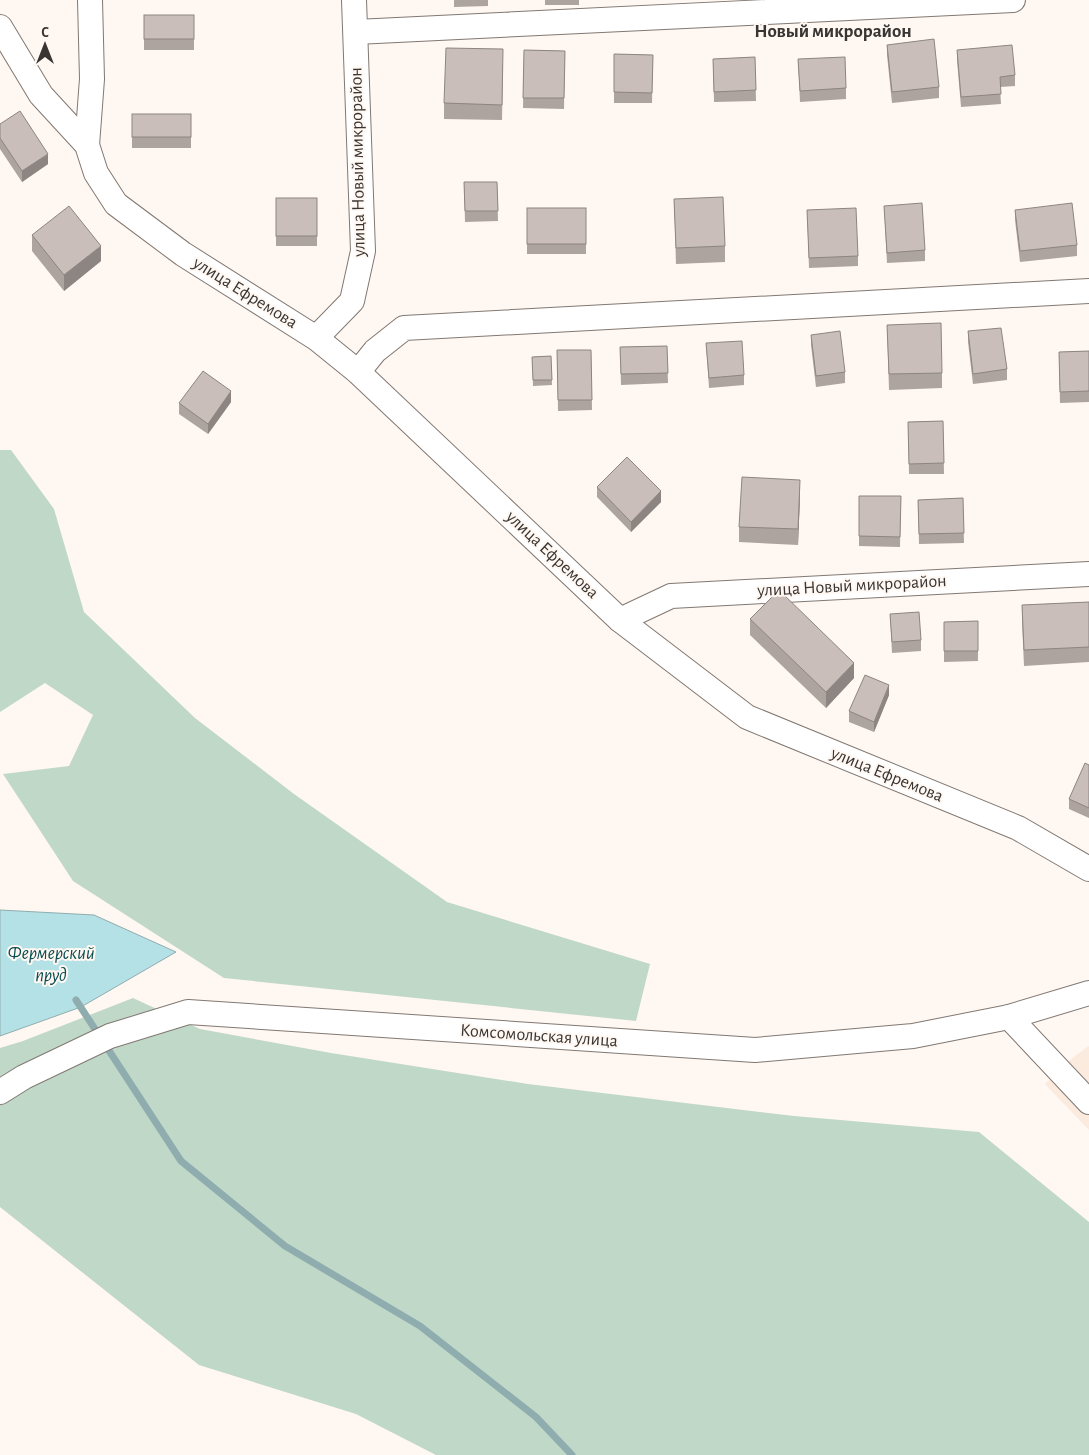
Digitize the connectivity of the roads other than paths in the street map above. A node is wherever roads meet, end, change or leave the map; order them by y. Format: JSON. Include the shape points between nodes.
{"nodes":[{"id":1,"x":90,"y":0,"type":"edge"},
{"id":2,"x":354,"y":0,"type":"edge"},
{"id":3,"x":1013,"y":0,"type":"edge"},
{"id":4,"x":0,"y":27,"type":"edge"},
{"id":5,"x":356,"y":32,"type":"junction"},
{"id":6,"x":87,"y":145,"type":"junction"},
{"id":7,"x":1089,"y":291,"type":"edge"},
{"id":8,"x":316,"y":338,"type":"junction"},
{"id":9,"x":358,"y":372,"type":"junction"},
{"id":10,"x":1089,"y":574,"type":"edge"},
{"id":11,"x":620,"y":620,"type":"junction"},
{"id":12,"x":1089,"y":869,"type":"edge"},
{"id":13,"x":1089,"y":993,"type":"edge"},
{"id":14,"x":1009,"y":1017,"type":"junction"},
{"id":15,"x":0,"y":1092,"type":"edge"},
{"id":16,"x":1089,"y":1102,"type":"edge"}],
"edges":[{"from":1,"to":6,"type":"street","name":"улица Ефремова","via":[[92,79]]},
{"from":2,"to":5,"type":"street","name":"улица Новый микрорайон"},
{"from":3,"to":5,"type":"street"},
{"from":4,"to":6,"type":"street","name":"улица Ефремова","via":[[42,95]]},
{"from":5,"to":8,"type":"street","name":"улица Новый микрорайон","via":[[363,251],[352,301]]},
{"from":6,"to":8,"type":"street","name":"улица Ефремова","via":[[96,173],[116,204],[183,254]]},
{"from":7,"to":9,"type":"street","via":[[404,328],[375,350]]},
{"from":8,"to":9,"type":"street","name":"улица Ефремова"},
{"from":9,"to":11,"type":"street","name":"улица Ефремова"},
{"from":10,"to":11,"type":"street","name":"улица Новый микрорайон","via":[[671,596]]},
{"from":11,"to":12,"type":"street","name":"улица Ефремова","via":[[747,717],[1018,828]]},
{"from":13,"to":14,"type":"street","name":"Комсомольская улица"},
{"from":14,"to":15,"type":"street","name":"Комсомольская улица","via":[[913,1036],[755,1050],[188,1012],[110,1036]]},
{"from":14,"to":16,"type":"street"}]}
